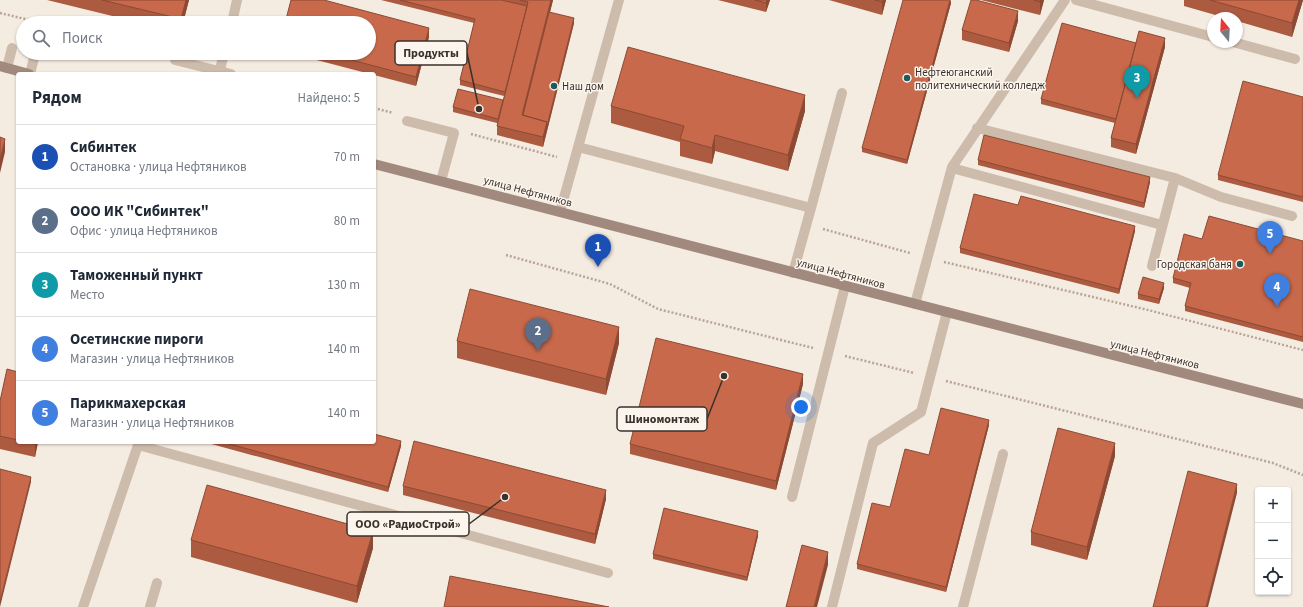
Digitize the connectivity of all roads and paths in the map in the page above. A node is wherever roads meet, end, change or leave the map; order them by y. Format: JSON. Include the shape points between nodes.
{"nodes":[{"id":1,"x":238,"y":0,"type":"edge"},
{"id":2,"x":619,"y":0,"type":"edge"},
{"id":3,"x":1065,"y":0,"type":"edge"},
{"id":4,"x":1076,"y":0,"type":"edge"},
{"id":5,"x":0,"y":13,"type":"edge"},
{"id":6,"x":234,"y":16,"type":"edge"},
{"id":7,"x":16,"y":17,"type":"edge"},
{"id":8,"x":1207,"y":35,"type":"edge"},
{"id":9,"x":1243,"y":45,"type":"edge"},
{"id":10,"x":12,"y":48,"type":"dead end"},
{"id":11,"x":1295,"y":58,"type":"dead end"},
{"id":12,"x":33,"y":60,"type":"edge"},
{"id":13,"x":175,"y":60,"type":"dead end"},
{"id":14,"x":222,"y":60,"type":"edge"},
{"id":15,"x":3,"y":67,"type":"edge"},
{"id":16,"x":22,"y":72,"type":"edge"},
{"id":17,"x":30,"y":72,"type":"edge"},
{"id":18,"x":219,"y":72,"type":"edge"},
{"id":19,"x":842,"y":93,"type":"dead end"},
{"id":20,"x":407,"y":121,"type":"dead end"},
{"id":21,"x":977,"y":128,"type":"junction"},
{"id":22,"x":578,"y":147,"type":"junction"},
{"id":23,"x":376,"y":165,"type":"edge"},
{"id":24,"x":952,"y":168,"type":"junction"},
{"id":25,"x":1175,"y":178,"type":"junction"},
{"id":26,"x":441,"y":181,"type":"junction"},
{"id":27,"x":811,"y":208,"type":"junction"},
{"id":28,"x":560,"y":212,"type":"junction"},
{"id":29,"x":1292,"y":216,"type":"dead end"},
{"id":30,"x":1162,"y":225,"type":"junction"},
{"id":31,"x":506,"y":255,"type":"dead end"},
{"id":32,"x":1152,"y":266,"type":"dead end"},
{"id":33,"x":793,"y":273,"type":"junction"},
{"id":34,"x":845,"y":286,"type":"junction"},
{"id":35,"x":915,"y":304,"type":"junction"},
{"id":36,"x":947,"y":312,"type":"junction"},
{"id":37,"x":829,"y":352,"type":"junction"},
{"id":38,"x":930,"y":377,"type":"junction"},
{"id":39,"x":1303,"y":404,"type":"edge"},
{"id":40,"x":138,"y":444,"type":"edge"},
{"id":41,"x":142,"y":444,"type":"edge"},
{"id":42,"x":1003,"y":454,"type":"dead end"},
{"id":43,"x":1303,"y":475,"type":"edge"},
{"id":44,"x":792,"y":497,"type":"dead end"},
{"id":45,"x":608,"y":573,"type":"dead end"},
{"id":46,"x":157,"y":583,"type":"dead end"},
{"id":47,"x":83,"y":607,"type":"edge"},
{"id":48,"x":150,"y":607,"type":"edge"},
{"id":49,"x":832,"y":607,"type":"edge"},
{"id":50,"x":963,"y":607,"type":"edge"}],
"edges":[{"from":1,"to":6,"type":"lane"},
{"from":2,"to":22,"type":"lane"},
{"from":3,"to":21,"type":"lane"},
{"from":4,"to":8,"type":"lane"},
{"from":5,"to":7,"type":"path"},
{"from":9,"to":11,"type":"lane"},
{"from":10,"to":15,"type":"lane"},
{"from":12,"to":17,"type":"lane"},
{"from":13,"to":18,"type":"lane"},
{"from":14,"to":18,"type":"lane"},
{"from":15,"to":16,"type":"main road"},
{"from":19,"to":27,"type":"lane"},
{"from":20,"to":26,"type":"lane","via":[[454,133]]},
{"from":21,"to":24,"type":"lane"},
{"from":21,"to":25,"type":"lane"},
{"from":22,"to":27,"type":"lane"},
{"from":22,"to":28,"type":"lane"},
{"from":23,"to":26,"type":"main road","name":"улица Нефтяников"},
{"from":24,"to":30,"type":"lane"},
{"from":24,"to":35,"type":"lane"},
{"from":25,"to":29,"type":"lane","via":[[1221,197]]},
{"from":25,"to":30,"type":"lane"},
{"from":26,"to":28,"type":"main road","name":"улица Нефтяников"},
{"from":27,"to":33,"type":"lane"},
{"from":28,"to":33,"type":"main road","name":"улица Нефтяников"},
{"from":30,"to":32,"type":"lane"},
{"from":31,"to":37,"type":"path","via":[[610,284],[658,309]]},
{"from":33,"to":34,"type":"main road","name":"улица Нефтяников"},
{"from":34,"to":35,"type":"main road","name":"улица Нефтяников"},
{"from":34,"to":37,"type":"lane"},
{"from":35,"to":36,"type":"main road","name":"улица Нефтяников"},
{"from":36,"to":38,"type":"lane"},
{"from":36,"to":39,"type":"main road","name":"улица Нефтяников"},
{"from":37,"to":38,"type":"path"},
{"from":37,"to":44,"type":"lane"},
{"from":38,"to":43,"type":"path","via":[[1265,462]]},
{"from":38,"to":49,"type":"lane","via":[[921,412],[873,443]]},
{"from":40,"to":47,"type":"lane"},
{"from":41,"to":45,"type":"lane"},
{"from":42,"to":50,"type":"lane"},
{"from":46,"to":48,"type":"lane"}]}
